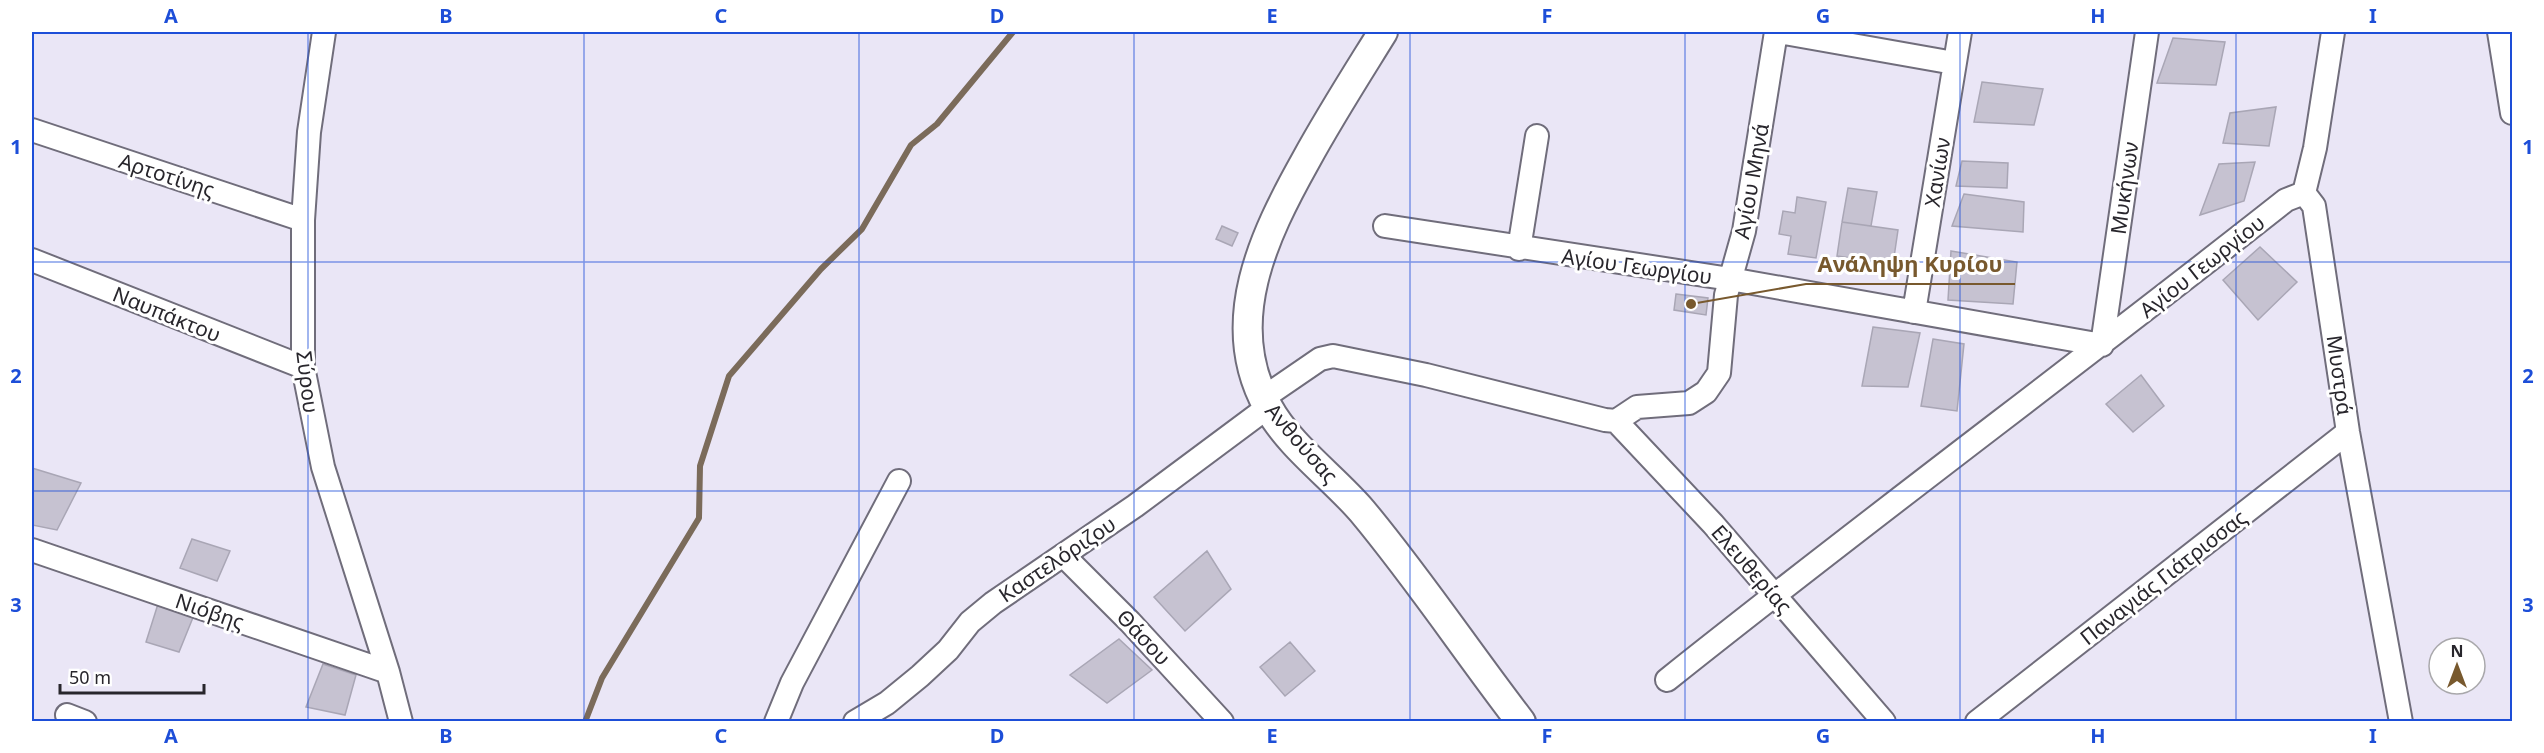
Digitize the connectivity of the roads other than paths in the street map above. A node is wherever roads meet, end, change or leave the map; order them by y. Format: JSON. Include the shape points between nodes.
{"nodes":[{"id":1,"x":324,"y":32,"type":"edge"},
{"id":2,"x":1383,"y":32,"type":"edge"},
{"id":3,"x":1778,"y":32,"type":"edge"},
{"id":4,"x":1960,"y":32,"type":"edge"},
{"id":5,"x":2147,"y":32,"type":"edge"},
{"id":6,"x":2332,"y":32,"type":"edge"},
{"id":7,"x":2499,"y":32,"type":"edge"},
{"id":8,"x":1954,"y":63,"type":"junction"},
{"id":9,"x":2512,"y":113,"type":"edge"},
{"id":10,"x":32,"y":130,"type":"edge"},
{"id":11,"x":1538,"y":136,"type":"dead end"},
{"id":12,"x":2304,"y":193,"type":"junction"},
{"id":13,"x":303,"y":220,"type":"junction"},
{"id":14,"x":1385,"y":226,"type":"dead end"},
{"id":15,"x":1519,"y":249,"type":"junction"},
{"id":16,"x":32,"y":260,"type":"edge"},
{"id":17,"x":1730,"y":279,"type":"junction"},
{"id":18,"x":1914,"y":312,"type":"junction"},
{"id":19,"x":2102,"y":345,"type":"junction"},
{"id":20,"x":303,"y":367,"type":"junction"},
{"id":21,"x":1265,"y":402,"type":"junction"},
{"id":22,"x":1616,"y":421,"type":"junction"},
{"id":23,"x":2348,"y":432,"type":"junction"},
{"id":24,"x":899,"y":481,"type":"dead end"},
{"id":25,"x":32,"y":550,"type":"edge"},
{"id":26,"x":1063,"y":555,"type":"junction"},
{"id":27,"x":1773,"y":595,"type":"junction"},
{"id":28,"x":388,"y":672,"type":"junction"},
{"id":29,"x":1667,"y":680,"type":"dead end"},
{"id":30,"x":400,"y":722,"type":"edge"},
{"id":31,"x":776,"y":722,"type":"edge"},
{"id":32,"x":855,"y":722,"type":"edge"},
{"id":33,"x":1222,"y":722,"type":"edge"},
{"id":34,"x":1521,"y":722,"type":"edge"},
{"id":35,"x":1884,"y":722,"type":"edge"},
{"id":36,"x":1977,"y":722,"type":"edge"},
{"id":37,"x":2402,"y":722,"type":"edge"}],
"edges":[{"from":1,"to":13,"type":"street","name":"Σύρου","via":[[309,132]]},
{"from":2,"to":21,"type":"street","name":"Ανθούσας","via":[[1284,199],[1262,248],[1247,318],[1252,368]]},
{"from":3,"to":8,"type":"street"},
{"from":3,"to":17,"type":"street","name":"Αγίου Μηνά","via":[[1746,223]]},
{"from":4,"to":8,"type":"street","name":"Χανίων"},
{"from":5,"to":19,"type":"street","name":"Μυκήνων"},
{"from":6,"to":12,"type":"street","via":[[2315,148]]},
{"from":7,"to":9,"type":"street"},
{"from":8,"to":18,"type":"street","name":"Χανίων"},
{"from":10,"to":13,"type":"street","name":"Αρτοτίνης"},
{"from":11,"to":15,"type":"street"},
{"from":12,"to":19,"type":"street","name":"Αγίου Γεωργίου","via":[[2286,200]]},
{"from":12,"to":23,"type":"street","name":"Μυστρά","via":[[2314,206]]},
{"from":13,"to":20,"type":"street","name":"Σύρου"},
{"from":14,"to":15,"type":"street","name":"Αγίου Γεωργίου"},
{"from":15,"to":17,"type":"street","name":"Αγίου Γεωργίου"},
{"from":16,"to":20,"type":"street","name":"Ναυπάκτου"},
{"from":17,"to":18,"type":"street","name":"Αγίου Γεωργίου"},
{"from":17,"to":22,"type":"street","name":"Αγίου Μηνά","via":[[1719,373],[1703,395],[1682,404],[1637,407]]},
{"from":18,"to":19,"type":"street","name":"Αγίου Γεωργίου"},
{"from":19,"to":27,"type":"street","name":"Αγίου Γεωργίου"},
{"from":20,"to":28,"type":"street","name":"Σύρου","via":[[323,466]]},
{"from":21,"to":22,"type":"street","name":"Καστελόριζου","via":[[1320,359],[1333,356]]},
{"from":21,"to":26,"type":"street","name":"Καστελόριζου","via":[[1135,506]]},
{"from":21,"to":34,"type":"street","name":"Ανθούσας","via":[[1283,428],[1370,520]]},
{"from":22,"to":27,"type":"street","name":"Ελευθερίας","via":[[1713,524]]},
{"from":23,"to":36,"type":"street","name":"Παναγιάς Γιάτρισσας"},
{"from":23,"to":37,"type":"street","name":"Μυστρά"},
{"from":24,"to":31,"type":"street","via":[[792,683]]},
{"from":25,"to":28,"type":"street","name":"Νιόβης"},
{"from":26,"to":32,"type":"street","name":"Καστελόριζου","via":[[993,603],[920,676]]},
{"from":26,"to":33,"type":"street","name":"Θάσου"},
{"from":27,"to":29,"type":"street","name":"Αγίου Γεωργίου"},
{"from":27,"to":35,"type":"street","name":"Ελευθερίας"},
{"from":28,"to":30,"type":"street","name":"Σύρου"}]}
